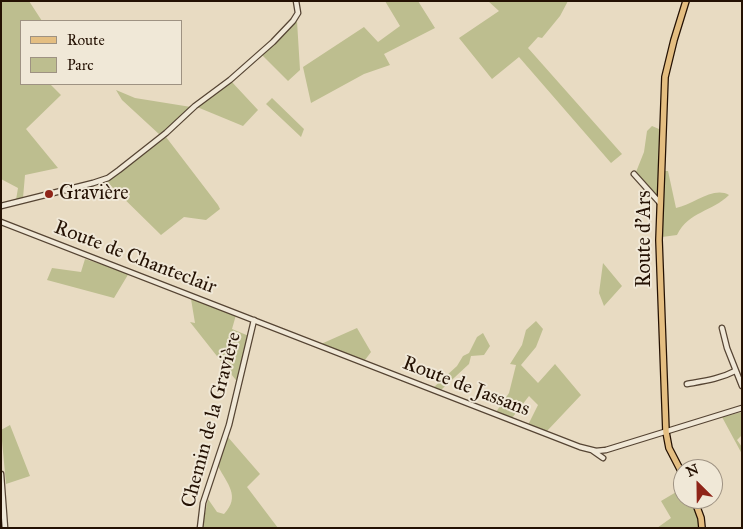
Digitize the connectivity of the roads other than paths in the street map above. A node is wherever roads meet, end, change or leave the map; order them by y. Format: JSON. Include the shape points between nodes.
{"nodes":[{"id":1,"x":296,"y":1,"type":"edge"},
{"id":2,"x":686,"y":1,"type":"edge"},
{"id":3,"x":634,"y":174,"type":"dead end"},
{"id":4,"x":660,"y":203,"type":"junction"},
{"id":5,"x":1,"y":206,"type":"edge"},
{"id":6,"x":1,"y":222,"type":"edge"},
{"id":7,"x":256,"y":321,"type":"junction"},
{"id":8,"x":722,"y":328,"type":"dead end"},
{"id":9,"x":735,"y":371,"type":"junction"},
{"id":10,"x":687,"y":384,"type":"dead end"},
{"id":11,"x":742,"y":386,"type":"edge"},
{"id":12,"x":742,"y":408,"type":"edge"},
{"id":13,"x":666,"y":432,"type":"junction"},
{"id":14,"x":590,"y":449,"type":"junction"},
{"id":15,"x":602,"y":458,"type":"dead end"},
{"id":16,"x":675,"y":459,"type":"edge"},
{"id":17,"x":1,"y":474,"type":"edge"},
{"id":18,"x":698,"y":509,"type":"edge"},
{"id":19,"x":5,"y":528,"type":"edge"},
{"id":20,"x":200,"y":528,"type":"edge"},
{"id":21,"x":702,"y":528,"type":"edge"}],
"edges":[{"from":1,"to":5,"type":"street","via":[[298,13],[294,21],[273,42],[108,178]]},
{"from":2,"to":4,"type":"main road","name":"Route d'Ars","via":[[665,77]]},
{"from":3,"to":4,"type":"street"},
{"from":4,"to":13,"type":"main road","name":"Route d'Ars"},
{"from":6,"to":7,"type":"street","name":"Route de Chanteclair"},
{"from":7,"to":14,"type":"street","name":"Route de Jassans"},
{"from":7,"to":20,"type":"street","name":"Chemin de la Gravière","via":[[229,425],[203,503]]},
{"from":8,"to":9,"type":"street"},
{"from":9,"to":10,"type":"street","via":[[709,381]]},
{"from":9,"to":11,"type":"street"},
{"from":12,"to":13,"type":"street","name":"Route de Jassans"},
{"from":13,"to":14,"type":"street","name":"Route de Jassans","via":[[606,450]]},
{"from":13,"to":16,"type":"main road","name":"Route d'Ars"},
{"from":14,"to":15,"type":"street"},
{"from":17,"to":19,"type":"street"},
{"from":18,"to":21,"type":"main road"}]}
